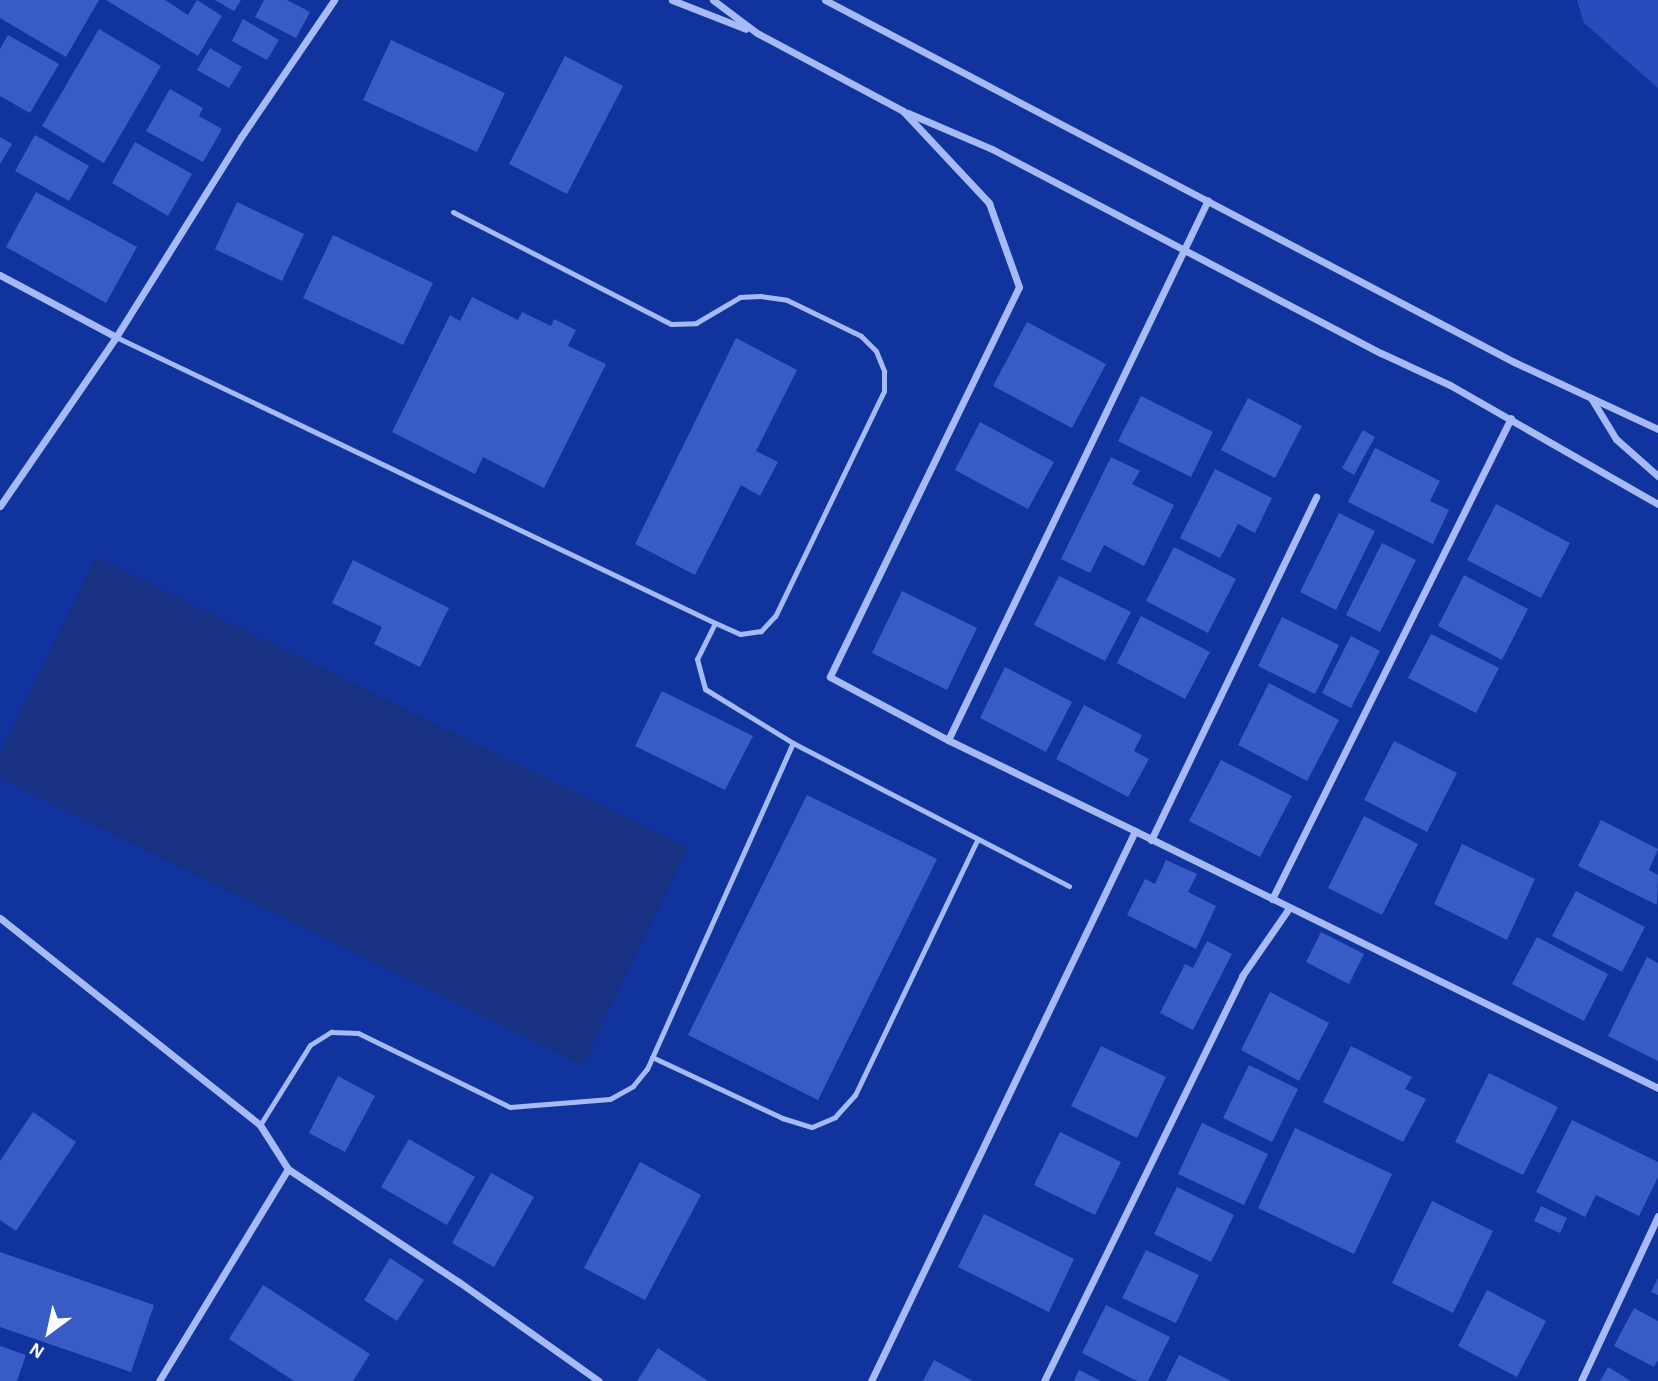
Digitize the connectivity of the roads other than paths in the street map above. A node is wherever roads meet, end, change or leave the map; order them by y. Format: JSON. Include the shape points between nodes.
{"nodes":[{"id":1,"x":334,"y":0,"type":"edge"},
{"id":2,"x":672,"y":0,"type":"edge"},
{"id":3,"x":713,"y":0,"type":"edge"},
{"id":4,"x":825,"y":0,"type":"edge"},
{"id":5,"x":757,"y":33,"type":"junction"},
{"id":6,"x":903,"y":111,"type":"junction"},
{"id":7,"x":1208,"y":200,"type":"junction"},
{"id":8,"x":453,"y":212,"type":"dead end"},
{"id":9,"x":1183,"y":249,"type":"junction"},
{"id":10,"x":0,"y":275,"type":"edge"},
{"id":11,"x":116,"y":337,"type":"junction"},
{"id":12,"x":1591,"y":398,"type":"junction"},
{"id":13,"x":1511,"y":418,"type":"junction"},
{"id":14,"x":1658,"y":429,"type":"edge"},
{"id":15,"x":1658,"y":476,"type":"edge"},
{"id":16,"x":1316,"y":497,"type":"dead end"},
{"id":17,"x":1658,"y":504,"type":"edge"},
{"id":18,"x":0,"y":506,"type":"edge"},
{"id":19,"x":715,"y":622,"type":"junction"},
{"id":20,"x":948,"y":740,"type":"junction"},
{"id":21,"x":793,"y":743,"type":"junction"},
{"id":22,"x":1135,"y":831,"type":"junction"},
{"id":23,"x":977,"y":840,"type":"junction"},
{"id":24,"x":1151,"y":840,"type":"junction"},
{"id":25,"x":1069,"y":886,"type":"dead end"},
{"id":26,"x":1272,"y":899,"type":"junction"},
{"id":27,"x":1289,"y":908,"type":"junction"},
{"id":28,"x":0,"y":919,"type":"edge"},
{"id":29,"x":652,"y":1057,"type":"junction"},
{"id":30,"x":1658,"y":1088,"type":"edge"},
{"id":31,"x":260,"y":1125,"type":"junction"},
{"id":32,"x":288,"y":1169,"type":"junction"},
{"id":33,"x":1658,"y":1216,"type":"edge"},
{"id":34,"x":159,"y":1381,"type":"edge"},
{"id":35,"x":599,"y":1381,"type":"edge"},
{"id":36,"x":872,"y":1381,"type":"edge"},
{"id":37,"x":1044,"y":1381,"type":"edge"},
{"id":38,"x":1581,"y":1381,"type":"edge"}],
"edges":[{"from":1,"to":11,"type":"street","via":[[241,137]]},
{"from":2,"to":5,"type":"street"},
{"from":3,"to":5,"type":"street"},
{"from":4,"to":7,"type":"street"},
{"from":5,"to":6,"type":"street"},
{"from":6,"to":9,"type":"street","via":[[992,149]]},
{"from":6,"to":20,"type":"street","via":[[989,203],[1019,287],[830,677]]},
{"from":7,"to":9,"type":"street"},
{"from":7,"to":12,"type":"street"},
{"from":8,"to":19,"type":"lane","via":[[671,324],[696,323],[740,297],[760,296],[787,300],[861,336],[876,351],[884,371],[884,391],[775,616],[761,631],[740,634]]},
{"from":9,"to":13,"type":"street"},
{"from":9,"to":20,"type":"street"},
{"from":10,"to":11,"type":"street"},
{"from":11,"to":18,"type":"street"},
{"from":11,"to":19,"type":"lane"},
{"from":12,"to":14,"type":"street"},
{"from":12,"to":15,"type":"street","via":[[1616,439]]},
{"from":13,"to":17,"type":"street"},
{"from":13,"to":26,"type":"street"},
{"from":16,"to":24,"type":"street"},
{"from":19,"to":21,"type":"lane","via":[[697,659],[705,689]]},
{"from":20,"to":22,"type":"street"},
{"from":21,"to":23,"type":"lane"},
{"from":21,"to":29,"type":"lane"},
{"from":22,"to":24,"type":"street"},
{"from":22,"to":36,"type":"street"},
{"from":23,"to":25,"type":"lane"},
{"from":23,"to":29,"type":"lane","via":[[855,1095],[835,1117],[813,1127],[782,1118]]},
{"from":24,"to":26,"type":"street"},
{"from":26,"to":27,"type":"street"},
{"from":27,"to":30,"type":"street"},
{"from":27,"to":37,"type":"street","via":[[1242,976]]},
{"from":28,"to":31,"type":"street"},
{"from":29,"to":31,"type":"lane","via":[[634,1086],[610,1099],[510,1107],[358,1033],[331,1032],[310,1045]]},
{"from":31,"to":32,"type":"street"},
{"from":32,"to":34,"type":"street"},
{"from":32,"to":35,"type":"street"},
{"from":33,"to":38,"type":"street"}]}
